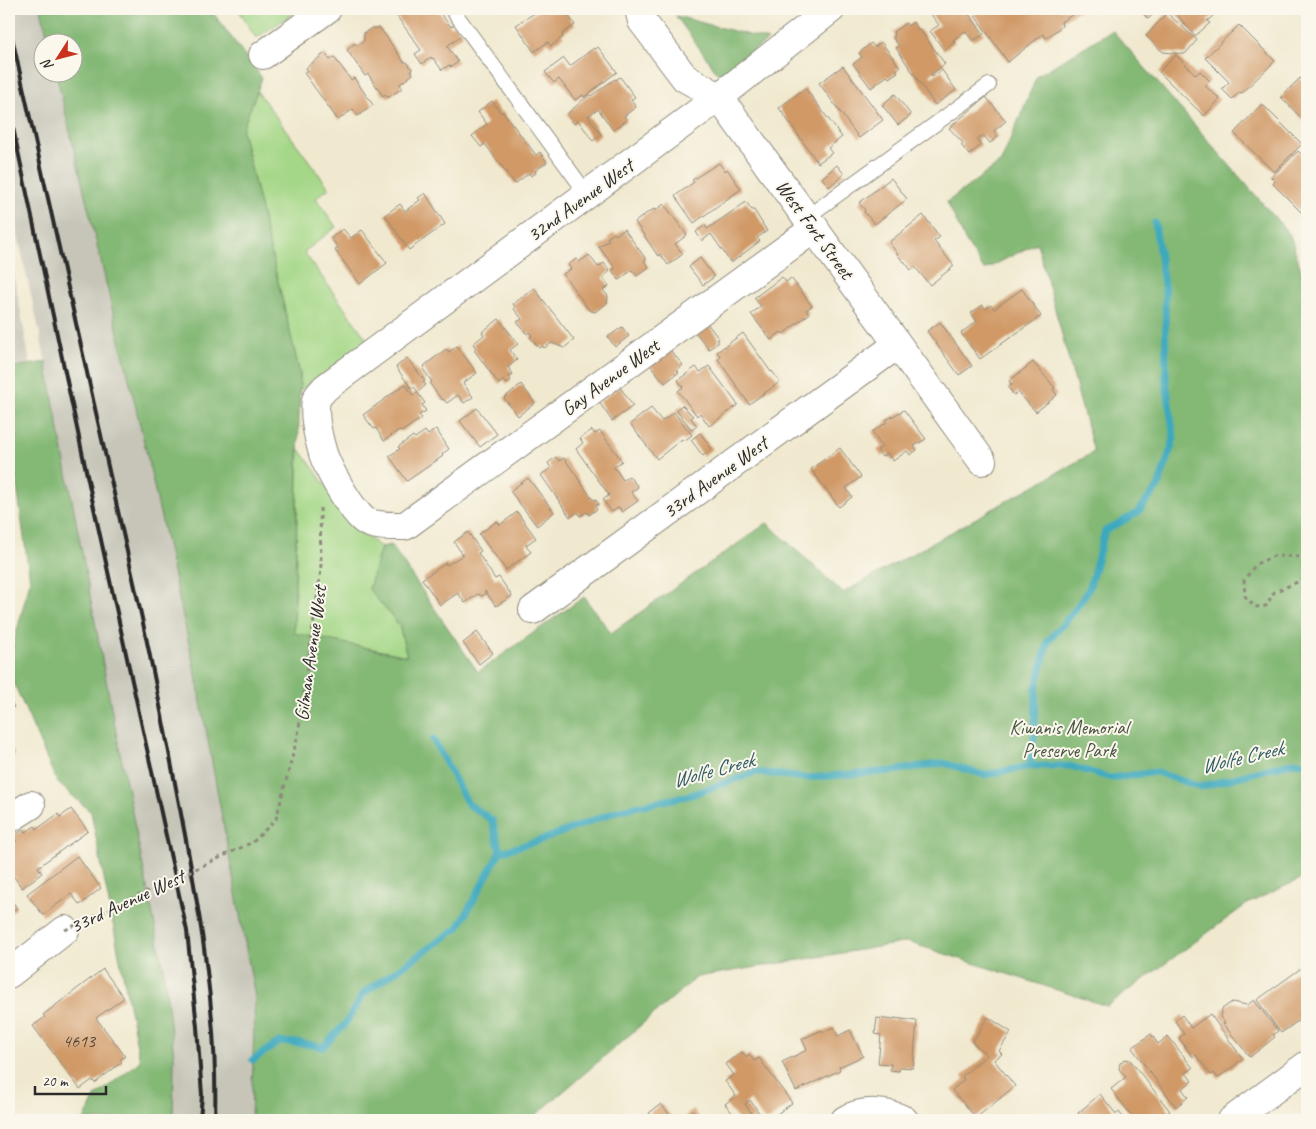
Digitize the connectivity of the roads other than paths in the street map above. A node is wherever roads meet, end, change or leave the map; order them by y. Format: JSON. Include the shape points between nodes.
{"nodes":[{"id":1,"x":327,"y":9,"type":"edge"},
{"id":2,"x":452,"y":9,"type":"edge"},
{"id":3,"x":639,"y":9,"type":"edge"},
{"id":4,"x":831,"y":9,"type":"edge"},
{"id":5,"x":263,"y":55,"type":"dead end"},
{"id":6,"x":989,"y":85,"type":"dead end"},
{"id":7,"x":719,"y":97,"type":"junction"},
{"id":8,"x":587,"y":194,"type":"junction"},
{"id":9,"x":811,"y":222,"type":"junction"},
{"id":10,"x":898,"y":345,"type":"junction"},
{"id":11,"x":982,"y":461,"type":"dead end"},
{"id":12,"x":405,"y":526,"type":"joint"},
{"id":13,"x":533,"y":610,"type":"dead end"},
{"id":14,"x":66,"y":930,"type":"road end"},
{"id":15,"x":9,"y":974,"type":"edge"},
{"id":16,"x":1307,"y":1065,"type":"edge"},
{"id":17,"x":895,"y":1117,"type":"edge"},
{"id":18,"x":844,"y":1120,"type":"edge"},
{"id":19,"x":1232,"y":1120,"type":"edge"}],
"edges":[{"from":1,"to":5,"type":"street"},
{"from":2,"to":8,"type":"lane"},
{"from":3,"to":7,"type":"street","name":"West Fort Street","via":[[642,21],[685,78]]},
{"from":4,"to":7,"type":"street","name":"32nd Avenue West"},
{"from":6,"to":9,"type":"lane"},
{"from":7,"to":8,"type":"street","name":"32nd Avenue West"},
{"from":7,"to":9,"type":"street","name":"West Fort Street"},
{"from":8,"to":12,"type":"street","name":"32nd Avenue West","via":[[325,388],[316,398],[322,452],[352,507],[366,522]]},
{"from":9,"to":10,"type":"street","name":"West Fort Street"},
{"from":9,"to":12,"type":"street","name":"Gay Avenue West"},
{"from":10,"to":11,"type":"street","name":"West Fort Street"},
{"from":10,"to":13,"type":"street","name":"33rd Avenue West"},
{"from":14,"to":15,"type":"street","name":"33rd Avenue West"},
{"from":16,"to":19,"type":"street"},
{"from":17,"to":18,"type":"street","via":[[870,1113]]}]}
